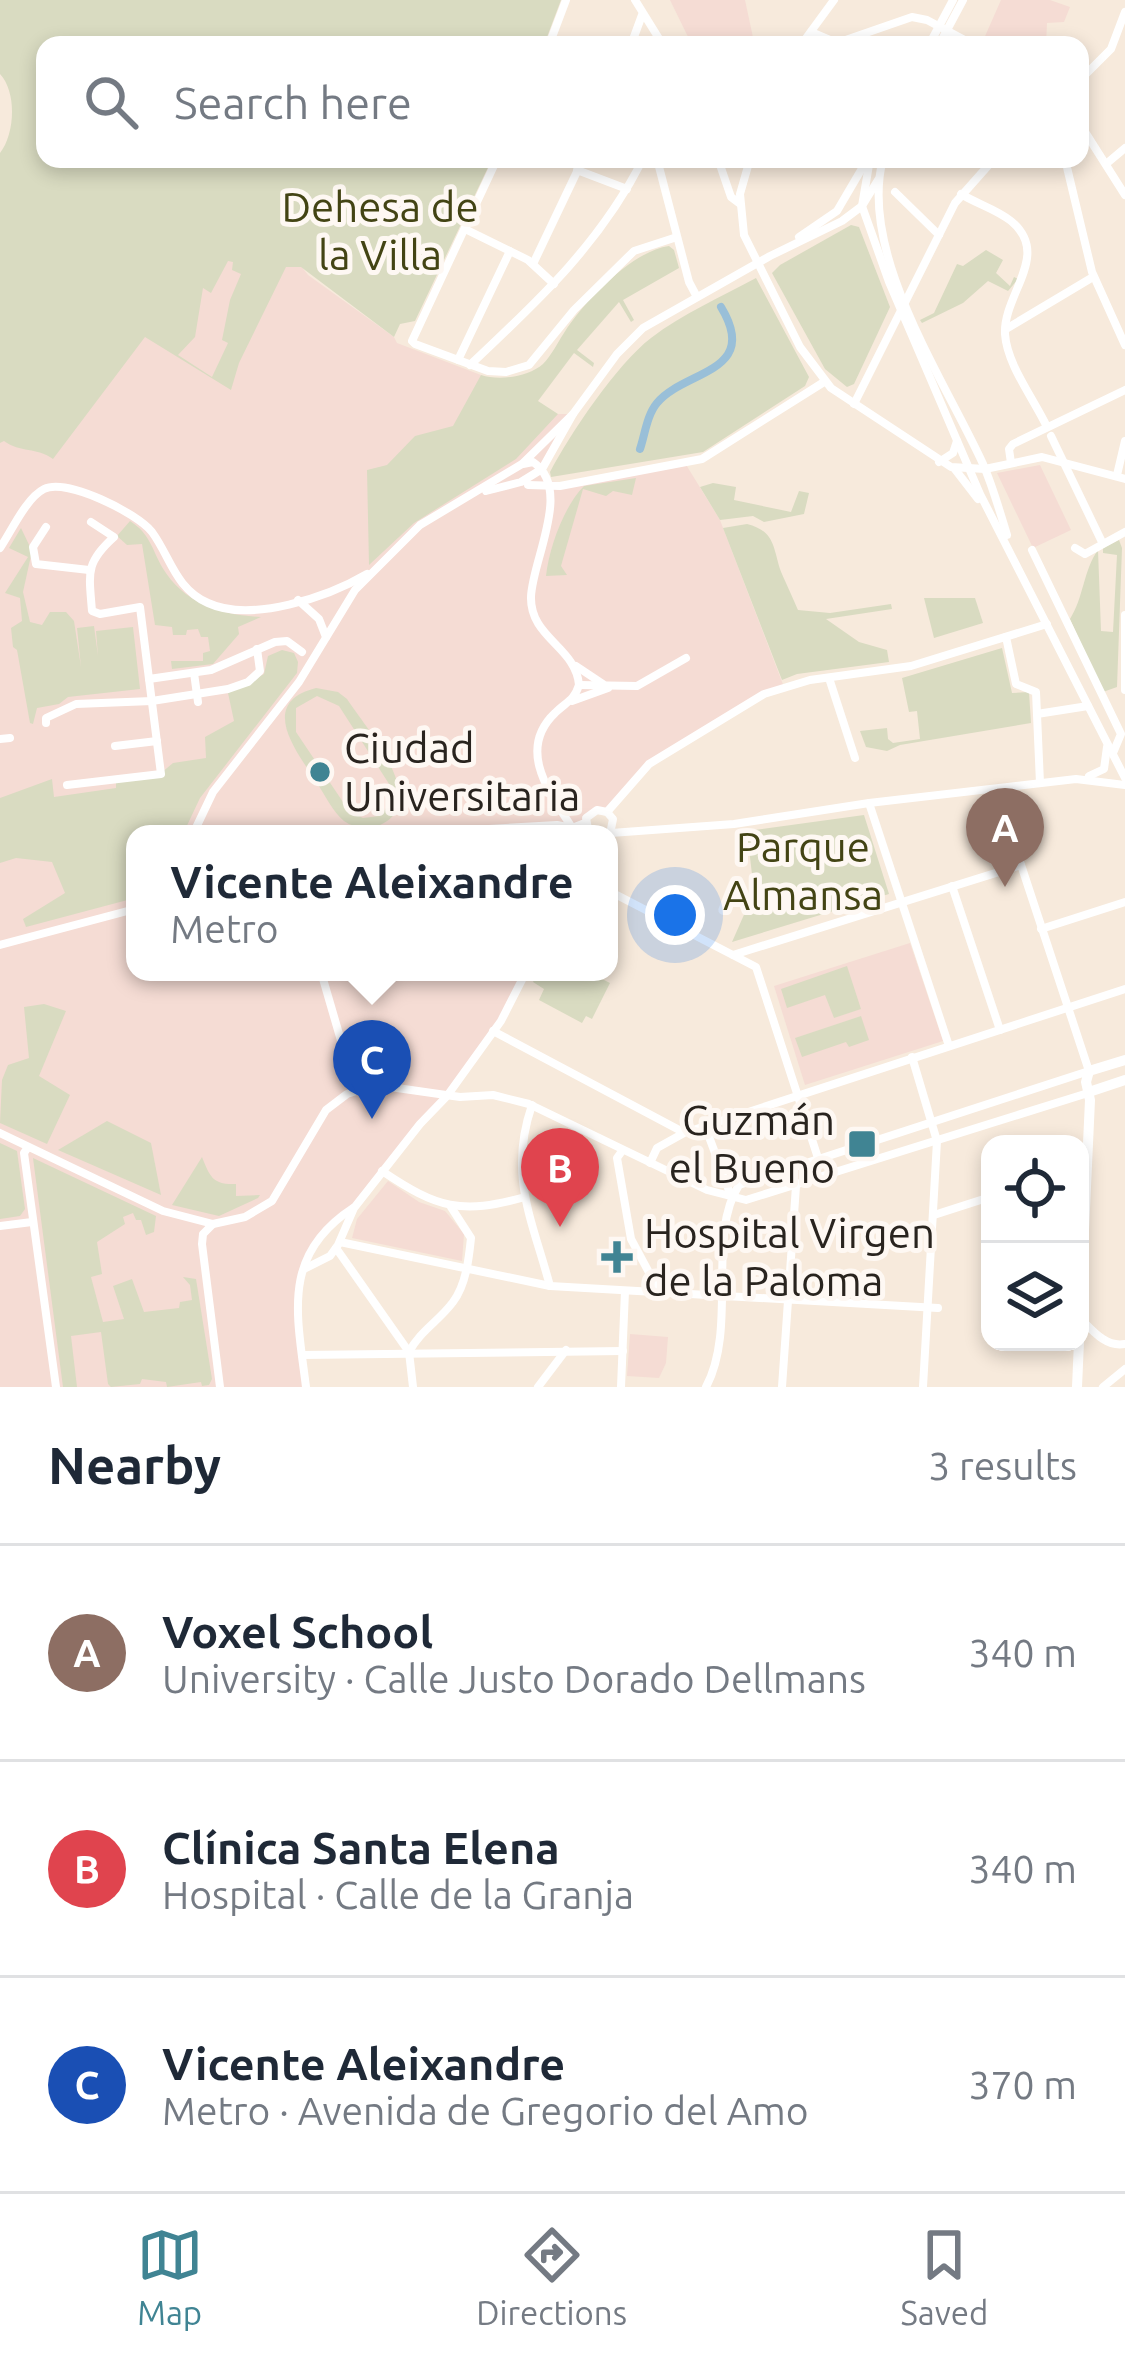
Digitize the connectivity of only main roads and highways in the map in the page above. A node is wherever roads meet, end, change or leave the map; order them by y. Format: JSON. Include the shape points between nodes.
{"nodes":[{"id":1,"x":1125,"y":1060,"type":"edge"},
{"id":2,"x":1125,"y":1080,"type":"edge"},
{"id":3,"x":1092,"y":1091,"type":"junction"},
{"id":4,"x":1087,"y":1135,"type":"edge"},
{"id":5,"x":1079,"y":1351,"type":"edge"},
{"id":6,"x":1077,"y":1387,"type":"edge"}],
"edges":[{"from":1,"to":3,"type":"main road","via":[[1089,1071]]},
{"from":2,"to":3,"type":"main road"},
{"from":3,"to":4,"type":"main road"},
{"from":5,"to":6,"type":"main road"}]}
